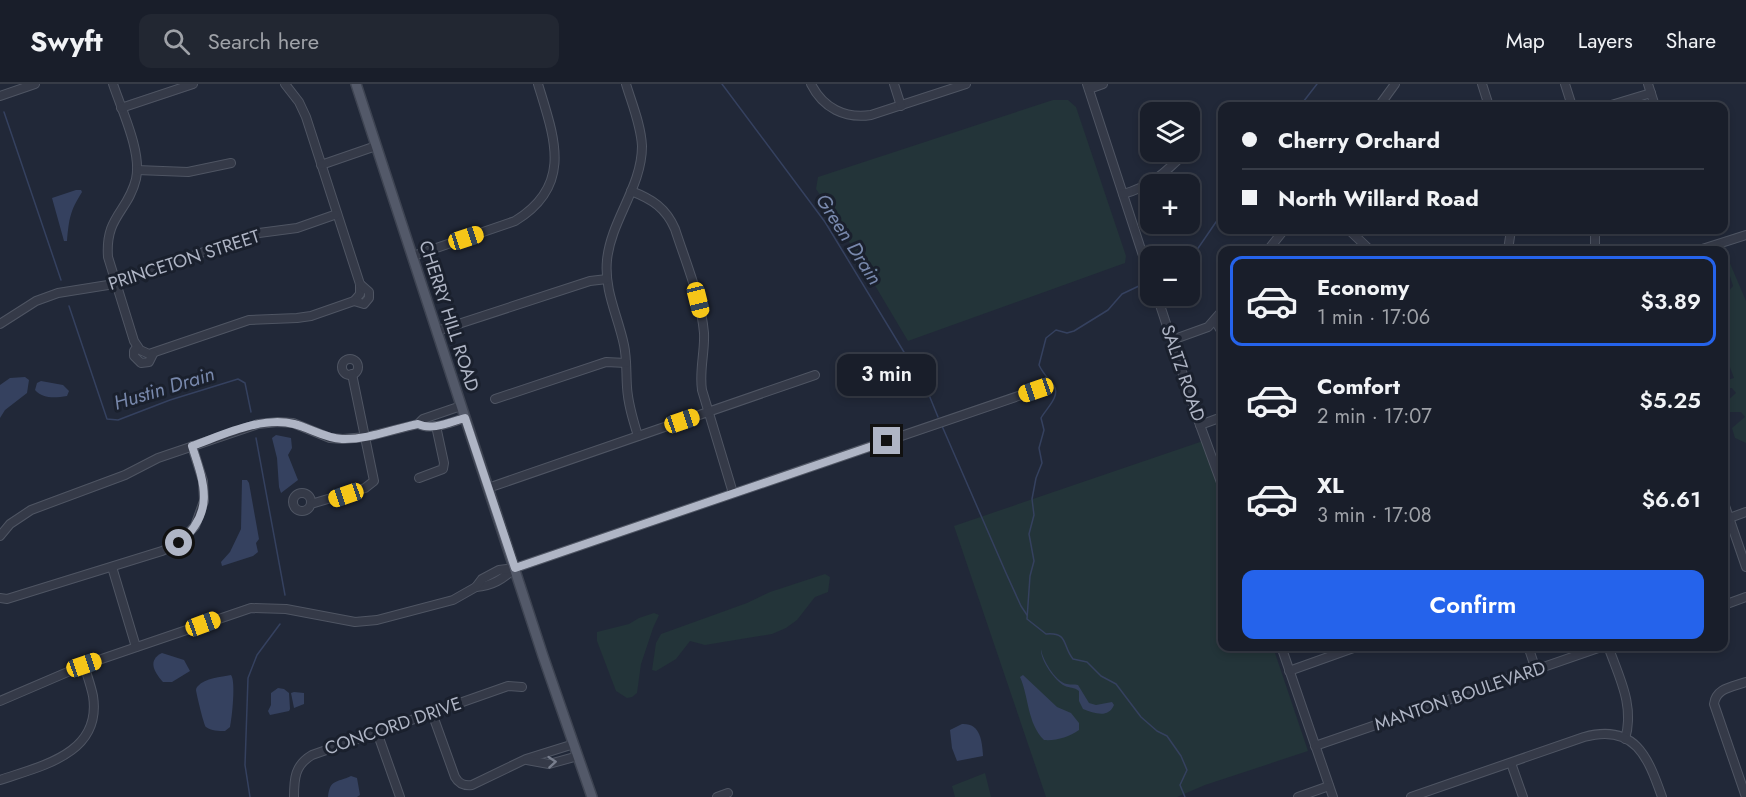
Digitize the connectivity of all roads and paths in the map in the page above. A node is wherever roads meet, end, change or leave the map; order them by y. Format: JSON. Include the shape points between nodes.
{"nodes":[{"id":1,"x":35,"y":84,"type":"edge"},
{"id":2,"x":113,"y":84,"type":"edge"},
{"id":3,"x":193,"y":84,"type":"edge"},
{"id":4,"x":285,"y":84,"type":"edge"},
{"id":5,"x":356,"y":84,"type":"edge"},
{"id":6,"x":538,"y":84,"type":"edge"},
{"id":7,"x":626,"y":84,"type":"edge"},
{"id":8,"x":811,"y":84,"type":"edge"},
{"id":9,"x":894,"y":84,"type":"edge"},
{"id":10,"x":966,"y":84,"type":"edge"},
{"id":11,"x":1103,"y":84,"type":"edge"},
{"id":12,"x":1395,"y":84,"type":"edge"},
{"id":13,"x":1482,"y":84,"type":"edge"},
{"id":14,"x":1565,"y":84,"type":"edge"},
{"id":15,"x":1088,"y":87,"type":"edge"},
{"id":16,"x":1650,"y":88,"type":"edge"},
{"id":17,"x":0,"y":96,"type":"edge"},
{"id":18,"x":1381,"y":102,"type":"edge"},
{"id":19,"x":1488,"y":102,"type":"edge"},
{"id":20,"x":1571,"y":102,"type":"edge"},
{"id":21,"x":1617,"y":102,"type":"edge"},
{"id":22,"x":901,"y":106,"type":"junction"},
{"id":23,"x":121,"y":108,"type":"junction"},
{"id":24,"x":376,"y":146,"type":"junction"},
{"id":25,"x":1175,"y":162,"type":"edge"},
{"id":26,"x":231,"y":163,"type":"dead end"},
{"id":27,"x":321,"y":165,"type":"junction"},
{"id":28,"x":137,"y":170,"type":"junction"},
{"id":29,"x":631,"y":191,"type":"junction"},
{"id":30,"x":1123,"y":194,"type":"junction"},
{"id":31,"x":337,"y":214,"type":"junction"},
{"id":32,"x":1281,"y":234,"type":"edge"},
{"id":33,"x":1353,"y":234,"type":"edge"},
{"id":34,"x":1746,"y":235,"type":"edge"},
{"id":35,"x":1140,"y":246,"type":"edge"},
{"id":36,"x":1271,"y":246,"type":"edge"},
{"id":37,"x":1366,"y":246,"type":"edge"},
{"id":38,"x":1712,"y":246,"type":"edge"},
{"id":39,"x":413,"y":256,"type":"junction"},
{"id":40,"x":607,"y":279,"type":"junction"},
{"id":41,"x":116,"y":283,"type":"junction"},
{"id":42,"x":360,"y":285,"type":"junction"},
{"id":43,"x":356,"y":299,"type":"junction"},
{"id":44,"x":1160,"y":306,"type":"edge"},
{"id":45,"x":1218,"y":317,"type":"edge"},
{"id":46,"x":1215,"y":321,"type":"junction"},
{"id":47,"x":0,"y":324,"type":"edge"},
{"id":48,"x":1218,"y":326,"type":"edge"},
{"id":49,"x":437,"y":331,"type":"junction"},
{"id":50,"x":1172,"y":340,"type":"junction"},
{"id":51,"x":140,"y":350,"type":"junction"},
{"id":52,"x":153,"y":354,"type":"junction"},
{"id":53,"x":626,"y":363,"type":"junction"},
{"id":54,"x":352,"y":374,"type":"dead end"},
{"id":55,"x":815,"y":375,"type":"dead end"},
{"id":56,"x":1036,"y":390,"type":"dead end"},
{"id":57,"x":495,"y":399,"type":"dead end"},
{"id":58,"x":461,"y":406,"type":"junction"},
{"id":59,"x":708,"y":412,"type":"junction"},
{"id":60,"x":465,"y":418,"type":"junction"},
{"id":61,"x":1218,"y":418,"type":"edge"},
{"id":62,"x":418,"y":424,"type":"junction"},
{"id":63,"x":1200,"y":425,"type":"junction"},
{"id":64,"x":436,"y":426,"type":"junction"},
{"id":65,"x":638,"y":436,"type":"junction"},
{"id":66,"x":366,"y":437,"type":"junction"},
{"id":67,"x":192,"y":446,"type":"junction"},
{"id":68,"x":1218,"y":474,"type":"edge"},
{"id":69,"x":419,"y":478,"type":"dead end"},
{"id":70,"x":488,"y":488,"type":"junction"},
{"id":71,"x":733,"y":493,"type":"junction"},
{"id":72,"x":311,"y":504,"type":"dead end"},
{"id":73,"x":1746,"y":512,"type":"edge"},
{"id":74,"x":1728,"y":518,"type":"edge"},
{"id":75,"x":1728,"y":524,"type":"edge"},
{"id":76,"x":0,"y":536,"type":"edge"},
{"id":77,"x":112,"y":567,"type":"junction"},
{"id":78,"x":1746,"y":567,"type":"edge"},
{"id":79,"x":515,"y":568,"type":"junction"},
{"id":80,"x":1746,"y":597,"type":"edge"},
{"id":81,"x":0,"y":598,"type":"edge"},
{"id":82,"x":1728,"y":604,"type":"edge"},
{"id":83,"x":136,"y":647,"type":"junction"},
{"id":84,"x":1283,"y":651,"type":"edge"},
{"id":85,"x":1345,"y":651,"type":"edge"},
{"id":86,"x":1530,"y":651,"type":"edge"},
{"id":87,"x":1591,"y":651,"type":"edge"},
{"id":88,"x":1608,"y":651,"type":"edge"},
{"id":89,"x":84,"y":665,"type":"junction"},
{"id":90,"x":1536,"y":670,"type":"junction"},
{"id":91,"x":1289,"y":671,"type":"junction"},
{"id":92,"x":1746,"y":682,"type":"edge"},
{"id":93,"x":522,"y":687,"type":"dead end"},
{"id":94,"x":0,"y":701,"type":"edge"},
{"id":95,"x":432,"y":713,"type":"junction"},
{"id":96,"x":377,"y":732,"type":"junction"},
{"id":97,"x":1625,"y":739,"type":"junction"},
{"id":98,"x":574,"y":744,"type":"junction"},
{"id":99,"x":1315,"y":746,"type":"junction"},
{"id":100,"x":578,"y":756,"type":"junction"},
{"id":101,"x":526,"y":759,"type":"junction"},
{"id":102,"x":1511,"y":763,"type":"junction"},
{"id":103,"x":0,"y":780,"type":"edge"},
{"id":104,"x":1329,"y":786,"type":"junction"},
{"id":105,"x":728,"y":793,"type":"dead end"},
{"id":106,"x":294,"y":797,"type":"edge"},
{"id":107,"x":400,"y":797,"type":"edge"},
{"id":108,"x":592,"y":797,"type":"edge"},
{"id":109,"x":717,"y":797,"type":"edge"},
{"id":110,"x":1298,"y":797,"type":"edge"},
{"id":111,"x":1333,"y":797,"type":"edge"},
{"id":112,"x":1411,"y":797,"type":"edge"},
{"id":113,"x":1523,"y":797,"type":"edge"},
{"id":114,"x":1662,"y":797,"type":"edge"},
{"id":115,"x":1746,"y":797,"type":"edge"}],
"edges":[{"from":1,"to":17,"type":"street"},
{"from":2,"to":23,"type":"street"},
{"from":3,"to":23,"type":"street"},
{"from":4,"to":27,"type":"street","via":[[299,102]]},
{"from":5,"to":24,"type":"main road","name":"CHERRY HILL ROAD"},
{"from":6,"to":39,"type":"street","via":[[555,147],[553,171],[541,198],[507,225]]},
{"from":7,"to":29,"type":"street","via":[[642,144],[640,166]]},
{"from":8,"to":22,"type":"street","via":[[822,101],[847,115],[864,116]]},
{"from":9,"to":22,"type":"street"},
{"from":10,"to":22,"type":"street"},
{"from":11,"to":15,"type":"street"},
{"from":12,"to":18,"type":"street"},
{"from":13,"to":19,"type":"street"},
{"from":14,"to":20,"type":"street"},
{"from":15,"to":30,"type":"street"},
{"from":16,"to":21,"type":"street"},
{"from":23,"to":28,"type":"street","via":[[136,154]]},
{"from":24,"to":27,"type":"street"},
{"from":24,"to":39,"type":"main road","name":"CHERRY HILL ROAD"},
{"from":25,"to":30,"type":"street","via":[[1156,180]]},
{"from":26,"to":28,"type":"street","via":[[188,172]]},
{"from":27,"to":31,"type":"street"},
{"from":28,"to":41,"type":"street","via":[[132,190],[108,235],[108,257]]},
{"from":29,"to":40,"type":"street","via":[[612,238]]},
{"from":29,"to":59,"type":"street","via":[[659,206],[675,229],[702,314],[701,385]]},
{"from":30,"to":35,"type":"street"},
{"from":31,"to":41,"type":"street","name":"PRINCETON STREET","via":[[297,228],[259,233]]},
{"from":31,"to":42,"type":"street"},
{"from":32,"to":36,"type":"street"},
{"from":33,"to":37,"type":"street"},
{"from":34,"to":38,"type":"street"},
{"from":39,"to":49,"type":"main road","name":"CHERRY HILL ROAD"},
{"from":40,"to":49,"type":"street","via":[[590,281]]},
{"from":40,"to":53,"type":"street"},
{"from":41,"to":47,"type":"street","name":"PRINCETON STREET","via":[[44,298]]},
{"from":41,"to":51,"type":"street"},
{"from":42,"to":43,"type":"street"},
{"from":42,"to":43,"type":"street","via":[[369,292],[369,300],[364,304]]},
{"from":43,"to":52,"type":"street","via":[[304,317],[249,320]]},
{"from":44,"to":50,"type":"street","name":"SALTZ ROAD"},
{"from":45,"to":46,"type":"street"},
{"from":46,"to":48,"type":"street"},
{"from":46,"to":50,"type":"street","via":[[1200,331]]},
{"from":49,"to":58,"type":"main road","name":"CHERRY HILL ROAD"},
{"from":50,"to":63,"type":"street","name":"SALTZ ROAD"},
{"from":51,"to":52,"type":"street"},
{"from":51,"to":52,"type":"street","via":[[134,351],[134,356],[141,363],[149,362]]},
{"from":53,"to":57,"type":"street","via":[[606,362]]},
{"from":53,"to":65,"type":"street","via":[[628,401]]},
{"from":54,"to":66,"type":"street"},
{"from":55,"to":59,"type":"street"},
{"from":56,"to":71,"type":"street"},
{"from":58,"to":60,"type":"main road","name":"CHERRY HILL ROAD"},
{"from":58,"to":62,"type":"street"},
{"from":59,"to":65,"type":"street"},
{"from":59,"to":71,"type":"street"},
{"from":60,"to":64,"type":"street"},
{"from":60,"to":70,"type":"main road","name":"CHERRY HILL ROAD"},
{"from":61,"to":63,"type":"street"},
{"from":62,"to":64,"type":"street"},
{"from":62,"to":66,"type":"street"},
{"from":63,"to":68,"type":"street","name":"SALTZ ROAD"},
{"from":64,"to":69,"type":"street","via":[[443,469]]},
{"from":65,"to":70,"type":"street"},
{"from":66,"to":67,"type":"street","via":[[330,438],[293,423],[278,422]]},
{"from":66,"to":72,"type":"street","via":[[373,483]]},
{"from":67,"to":76,"type":"street","via":[[25,513]]},
{"from":67,"to":77,"type":"street","via":[[205,492],[195,526],[171,548]]},
{"from":70,"to":79,"type":"main road","name":"CHERRY HILL ROAD"},
{"from":71,"to":79,"type":"street"},
{"from":73,"to":74,"type":"street"},
{"from":75,"to":78,"type":"street"},
{"from":77,"to":81,"type":"street"},
{"from":77,"to":83,"type":"street"},
{"from":79,"to":83,"type":"street","via":[[499,570],[453,600],[369,621],[251,608]]},
{"from":79,"to":98,"type":"main road","name":"CHERRY HILL ROAD"},
{"from":80,"to":82,"type":"street"},
{"from":83,"to":89,"type":"street"},
{"from":84,"to":91,"type":"street"},
{"from":85,"to":91,"type":"street"},
{"from":86,"to":90,"type":"street"},
{"from":87,"to":90,"type":"street","name":"MANTON BOULEVARD"},
{"from":88,"to":97,"type":"street","via":[[1628,705]]},
{"from":89,"to":94,"type":"street"},
{"from":89,"to":103,"type":"street","via":[[94,704],[82,740],[62,758]]},
{"from":90,"to":99,"type":"street","name":"MANTON BOULEVARD"},
{"from":91,"to":99,"type":"street"},
{"from":92,"to":115,"type":"street","via":[[1720,691],[1714,704]]},
{"from":93,"to":95,"type":"street","name":"CONCORD DRIVE","via":[[508,686]]},
{"from":95,"to":96,"type":"street","name":"CONCORD DRIVE"},
{"from":95,"to":101,"type":"street","via":[[461,784],[472,785]]},
{"from":96,"to":106,"type":"street","name":"CONCORD DRIVE","via":[[307,758],[295,773]]},
{"from":96,"to":107,"type":"street"},
{"from":97,"to":102,"type":"street","via":[[1610,734],[1592,735]]},
{"from":97,"to":114,"type":"street","via":[[1648,761]]},
{"from":98,"to":100,"type":"main road","name":"CHERRY HILL ROAD"},
{"from":98,"to":101,"type":"street"},
{"from":99,"to":104,"type":"street"},
{"from":101,"to":100,"type":"street","one_way":true,"via":[[549,764]]},
{"from":100,"to":108,"type":"main road","name":"CHERRY HILL ROAD"},
{"from":102,"to":112,"type":"street"},
{"from":102,"to":113,"type":"street"},
{"from":104,"to":110,"type":"street"},
{"from":104,"to":111,"type":"street"},
{"from":105,"to":109,"type":"street"}]}
